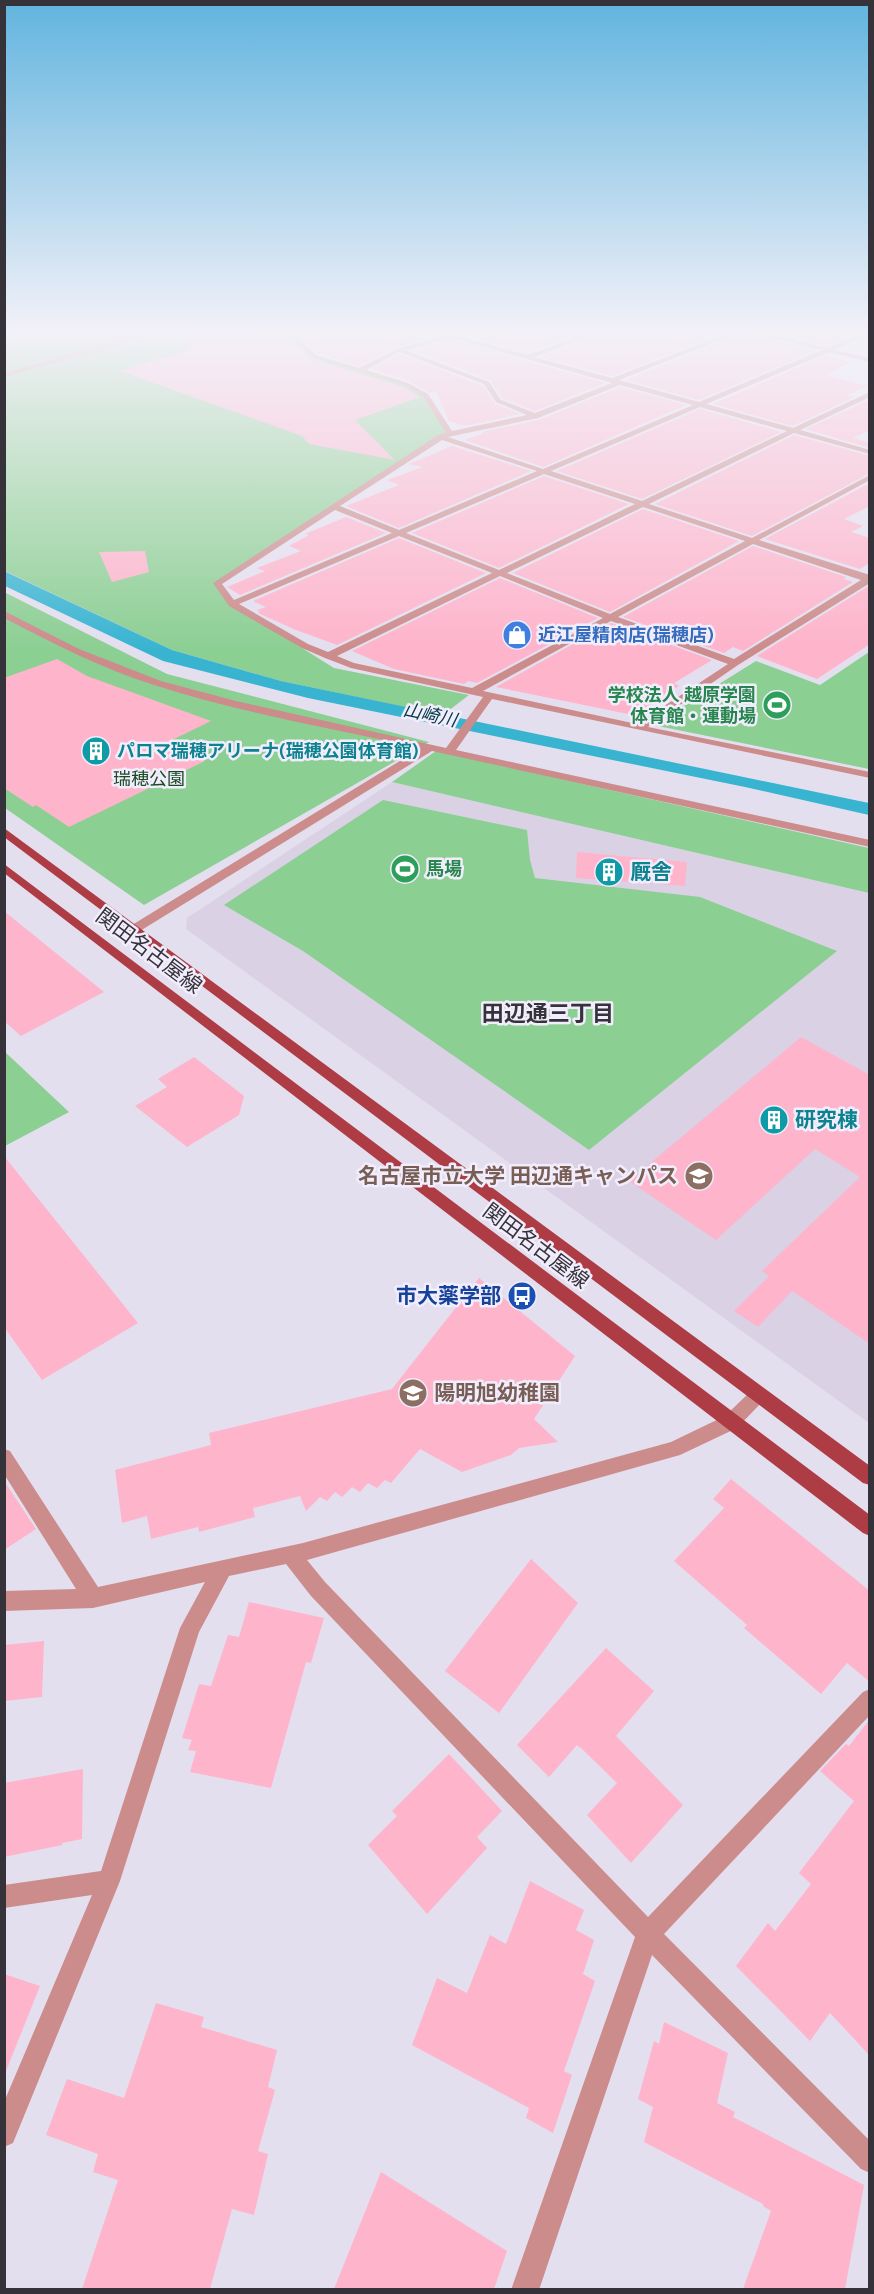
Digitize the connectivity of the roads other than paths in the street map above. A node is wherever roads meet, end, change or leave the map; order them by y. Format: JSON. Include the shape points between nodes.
{"nodes":[{"id":1,"x":447,"y":435,"type":"edge"},
{"id":2,"x":628,"y":435,"type":"edge"},
{"id":3,"x":784,"y":435,"type":"edge"},
{"id":4,"x":806,"y":435,"type":"edge"},
{"id":5,"x":441,"y":437,"type":"junction"},
{"id":6,"x":870,"y":453,"type":"edge"},
{"id":7,"x":544,"y":471,"type":"junction"},
{"id":8,"x":870,"y":477,"type":"edge"},
{"id":9,"x":641,"y":504,"type":"junction"},
{"id":10,"x":335,"y":507,"type":"junction"},
{"id":11,"x":398,"y":534,"type":"junction"},
{"id":12,"x":752,"y":541,"type":"junction"},
{"id":13,"x":498,"y":573,"type":"junction"},
{"id":14,"x":869,"y":579,"type":"edge"},
{"id":15,"x":232,"y":604,"type":"junction"},
{"id":16,"x":4,"y":614,"type":"edge"},
{"id":17,"x":611,"y":618,"type":"junction"},
{"id":18,"x":328,"y":656,"type":"junction"},
{"id":19,"x":735,"y":663,"type":"junction"},
{"id":20,"x":473,"y":692,"type":"junction"},
{"id":21,"x":486,"y":700,"type":"junction"},
{"id":22,"x":639,"y":729,"type":"junction"},
{"id":23,"x":433,"y":746,"type":"junction"},
{"id":24,"x":453,"y":746,"type":"junction"},
{"id":25,"x":870,"y":775,"type":"edge"},
{"id":26,"x":4,"y":831,"type":"edge"},
{"id":27,"x":870,"y":844,"type":"edge"},
{"id":28,"x":4,"y":867,"type":"edge"},
{"id":29,"x":136,"y":928,"type":"junction"},
{"id":30,"x":758,"y":1395,"type":"junction"},
{"id":31,"x":731,"y":1422,"type":"junction"},
{"id":32,"x":4,"y":1457,"type":"edge"},
{"id":33,"x":870,"y":1477,"type":"edge"},
{"id":34,"x":870,"y":1527,"type":"edge"},
{"id":35,"x":291,"y":1555,"type":"junction"},
{"id":36,"x":223,"y":1568,"type":"junction"},
{"id":37,"x":93,"y":1598,"type":"junction"},
{"id":38,"x":4,"y":1601,"type":"edge"},
{"id":39,"x":870,"y":1699,"type":"edge"},
{"id":40,"x":109,"y":1881,"type":"junction"},
{"id":41,"x":4,"y":1897,"type":"edge"},
{"id":42,"x":648,"y":1934,"type":"junction"},
{"id":43,"x":4,"y":2134,"type":"edge"},
{"id":44,"x":870,"y":2160,"type":"edge"},
{"id":45,"x":525,"y":2289,"type":"edge"}],
"edges":[{"from":1,"to":5,"type":"street"},
{"from":2,"to":7,"type":"street"},
{"from":3,"to":9,"type":"street"},
{"from":4,"to":6,"type":"street"},
{"from":5,"to":7,"type":"street"},
{"from":5,"to":10,"type":"street"},
{"from":7,"to":9,"type":"street"},
{"from":7,"to":11,"type":"street"},
{"from":8,"to":12,"type":"street"},
{"from":9,"to":12,"type":"street"},
{"from":9,"to":13,"type":"street"},
{"from":10,"to":11,"type":"street"},
{"from":10,"to":15,"type":"street","via":[[216,584]]},
{"from":11,"to":13,"type":"street"},
{"from":11,"to":15,"type":"street"},
{"from":12,"to":14,"type":"street"},
{"from":12,"to":17,"type":"street"},
{"from":13,"to":17,"type":"street"},
{"from":13,"to":18,"type":"street"},
{"from":14,"to":19,"type":"street"},
{"from":15,"to":18,"type":"street"},
{"from":16,"to":23,"type":"street","via":[[76,651],[157,683],[234,704]]},
{"from":17,"to":19,"type":"street"},
{"from":17,"to":20,"type":"street"},
{"from":18,"to":20,"type":"street","via":[[351,665]]},
{"from":19,"to":22,"type":"street"},
{"from":20,"to":21,"type":"street"},
{"from":21,"to":22,"type":"street"},
{"from":21,"to":24,"type":"street"},
{"from":22,"to":25,"type":"street"},
{"from":23,"to":24,"type":"street"},
{"from":23,"to":29,"type":"street"},
{"from":24,"to":27,"type":"street"},
{"from":26,"to":29,"type":"main road","name":"関田名古屋線"},
{"from":28,"to":31,"type":"main road","name":"関田名古屋線"},
{"from":29,"to":30,"type":"main road","name":"関田名古屋線"},
{"from":30,"to":31,"type":"street"},
{"from":30,"to":33,"type":"main road","name":"関田名古屋線"},
{"from":31,"to":34,"type":"main road","name":"関田名古屋線"},
{"from":31,"to":35,"type":"street","via":[[674,1449]]},
{"from":32,"to":37,"type":"street"},
{"from":35,"to":36,"type":"street"},
{"from":35,"to":42,"type":"street","via":[[318,1589]]},
{"from":36,"to":37,"type":"street"},
{"from":36,"to":40,"type":"street","via":[[190,1628]]},
{"from":37,"to":38,"type":"street"},
{"from":39,"to":42,"type":"street"},
{"from":40,"to":41,"type":"street"},
{"from":40,"to":43,"type":"street"},
{"from":42,"to":44,"type":"street"},
{"from":42,"to":45,"type":"street"}]}
